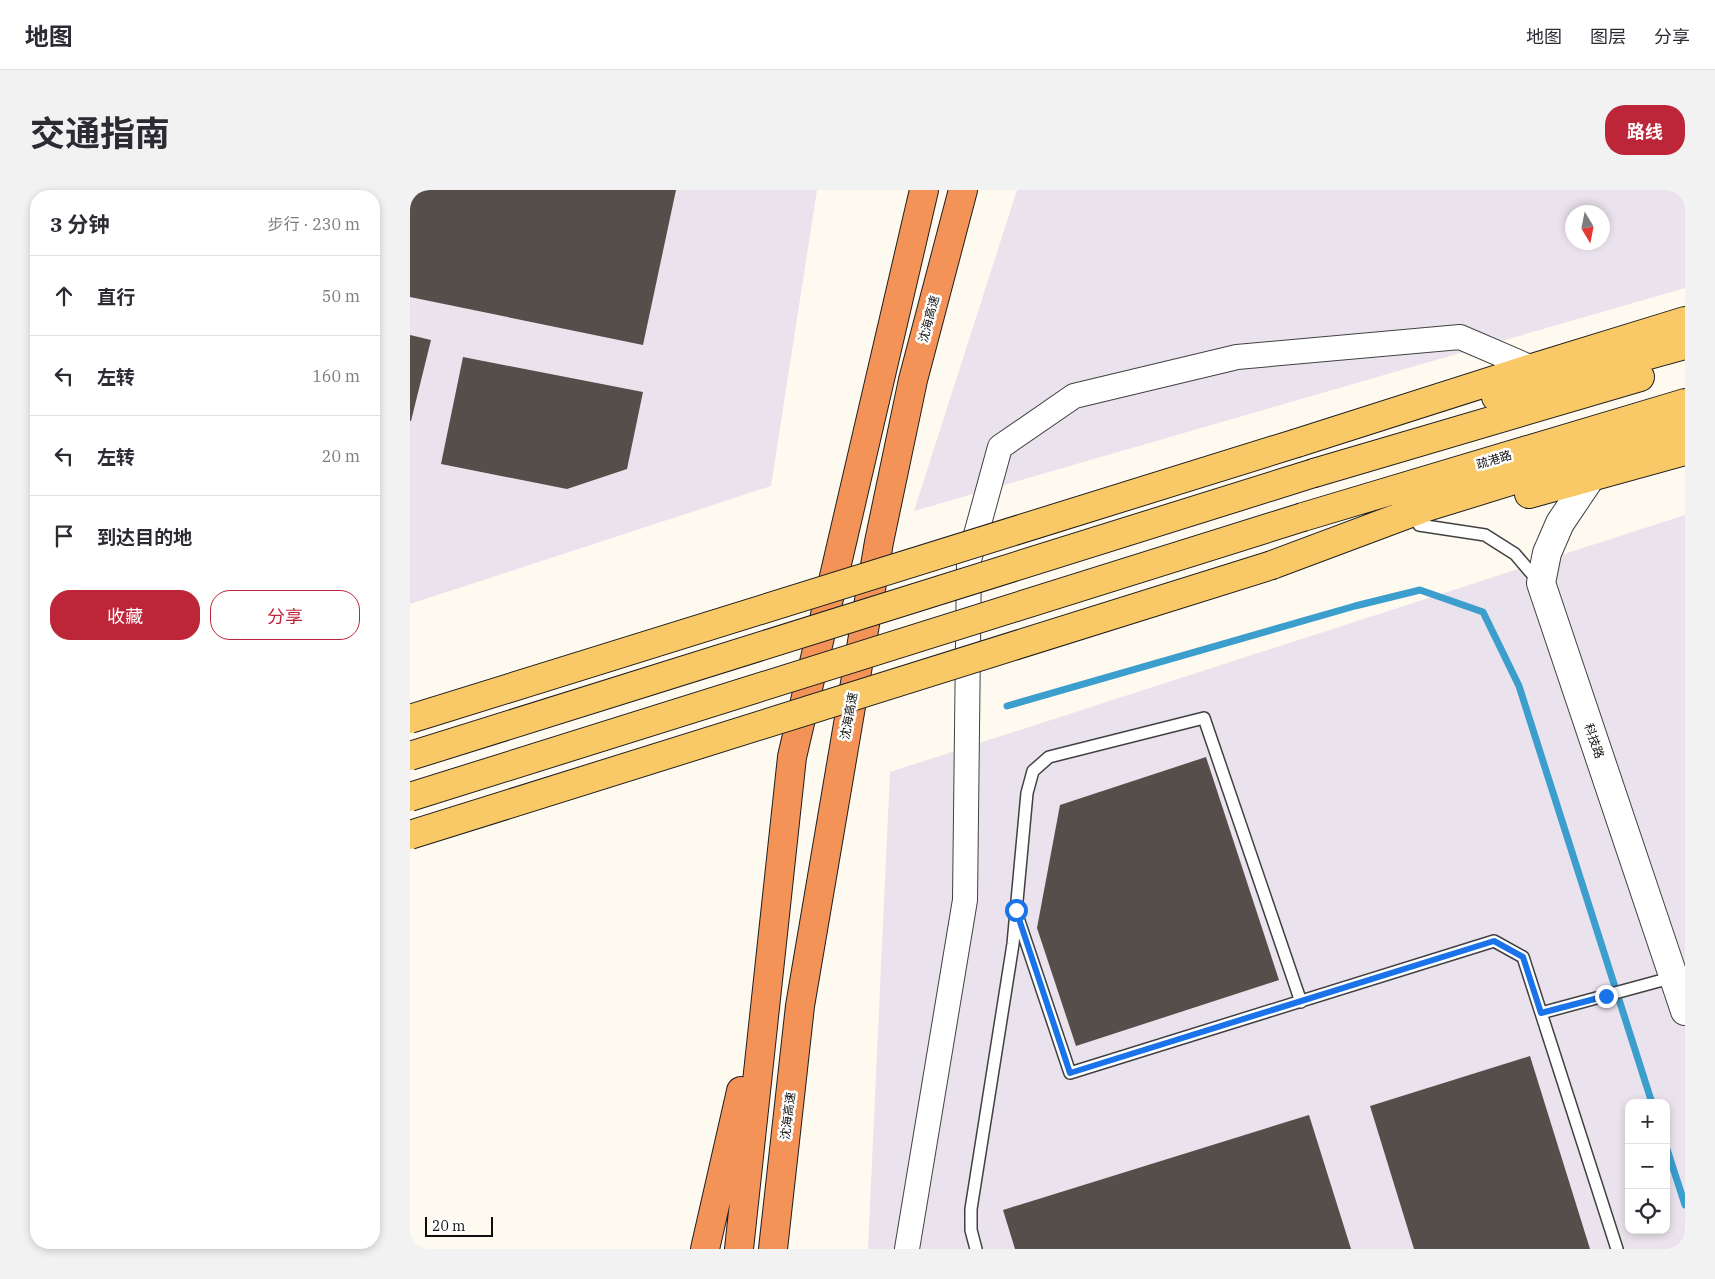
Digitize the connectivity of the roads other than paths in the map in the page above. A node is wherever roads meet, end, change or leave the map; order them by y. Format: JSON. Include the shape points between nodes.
{"nodes":[{"id":1,"x":924,"y":190,"type":"edge"},
{"id":2,"x":963,"y":190,"type":"edge"},
{"id":3,"x":1685,"y":321,"type":"edge"},
{"id":4,"x":1685,"y":344,"type":"edge"},
{"id":5,"x":1685,"y":364,"type":"edge"},
{"id":6,"x":1532,"y":368,"type":"junction"},
{"id":7,"x":1685,"y":403,"type":"edge"},
{"id":8,"x":1685,"y":427,"type":"edge"},
{"id":9,"x":1297,"y":444,"type":"junction"},
{"id":10,"x":1685,"y":451,"type":"edge"},
{"id":11,"x":1591,"y":477,"type":"junction"},
{"id":12,"x":1418,"y":525,"type":"junction"},
{"id":13,"x":1272,"y":565,"type":"junction"},
{"id":14,"x":1540,"y":583,"type":"junction"},
{"id":15,"x":410,"y":719,"type":"edge"},
{"id":16,"x":410,"y":756,"type":"edge"},
{"id":17,"x":410,"y":797,"type":"edge"},
{"id":18,"x":410,"y":835,"type":"edge"},
{"id":19,"x":1016,"y":910,"type":"junction"},
{"id":20,"x":1674,"y":977,"type":"junction"},
{"id":21,"x":768,"y":980,"type":"junction"},
{"id":22,"x":1301,"y":1002,"type":"junction"},
{"id":23,"x":1685,"y":1011,"type":"edge"},
{"id":24,"x":1541,"y":1013,"type":"junction"},
{"id":25,"x":705,"y":1249,"type":"edge"},
{"id":26,"x":739,"y":1249,"type":"edge"},
{"id":27,"x":772,"y":1249,"type":"edge"},
{"id":28,"x":907,"y":1249,"type":"edge"},
{"id":29,"x":976,"y":1249,"type":"edge"},
{"id":30,"x":1617,"y":1249,"type":"edge"}],
"edges":[{"from":1,"to":21,"type":"highway","via":[[792,757]]},
{"from":2,"to":27,"type":"highway","name":"沈海高速","via":[[913,380],[879,542],[800,1006]]},
{"from":3,"to":6,"type":"main road"},
{"from":4,"to":9,"type":"main road","via":[[1506,395]]},
{"from":5,"to":16,"type":"main road","bridge":true,"via":[[1314,473]]},
{"from":6,"to":9,"type":"main road"},
{"from":6,"to":28,"type":"street","via":[[1460,337],[1237,358],[1074,396],[1000,447],[969,560],[965,900]]},
{"from":7,"to":17,"type":"main road","name":"疏港路","bridge":true,"via":[[1303,517]]},
{"from":8,"to":13,"type":"main road","via":[[1427,506]]},
{"from":9,"to":15,"type":"main road","bridge":true},
{"from":10,"to":11,"type":"main road"},
{"from":11,"to":12,"type":"main road"},
{"from":11,"to":14,"type":"street","via":[[1560,523],[1546,553]]},
{"from":12,"to":13,"type":"main road"},
{"from":12,"to":14,"type":"lane","via":[[1485,535],[1514,554]]},
{"from":13,"to":18,"type":"main road","bridge":true},
{"from":14,"to":20,"type":"street","name":"科技路"},
{"from":19,"to":22,"type":"lane","via":[[1070,1073]]},
{"from":19,"to":22,"type":"lane","via":[[1027,792],[1033,771],[1049,758],[1204,718]]},
{"from":19,"to":29,"type":"lane","via":[[972,1209],[971,1230]]},
{"from":20,"to":23,"type":"street","name":"科技路"},
{"from":20,"to":24,"type":"lane"},
{"from":21,"to":25,"type":"highway"},
{"from":21,"to":26,"type":"highway"},
{"from":22,"to":24,"type":"lane","via":[[1494,941],[1523,957]]},
{"from":24,"to":30,"type":"lane"}]}
